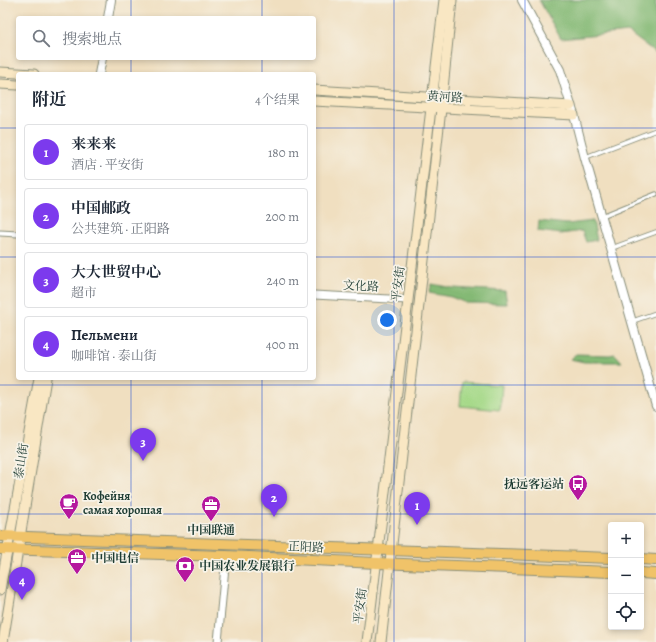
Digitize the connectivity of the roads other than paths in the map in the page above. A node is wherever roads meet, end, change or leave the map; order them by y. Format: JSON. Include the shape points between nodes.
{"nodes":[{"id":1,"x":111,"y":0,"type":"edge"},
{"id":2,"x":444,"y":0,"type":"edge"},
{"id":3,"x":452,"y":0,"type":"edge"},
{"id":4,"x":522,"y":0,"type":"edge"},
{"id":5,"x":108,"y":16,"type":"edge"},
{"id":6,"x":102,"y":60,"type":"edge"},
{"id":7,"x":0,"y":72,"type":"edge"},
{"id":8,"x":99,"y":72,"type":"edge"},
{"id":9,"x":16,"y":73,"type":"edge"},
{"id":10,"x":0,"y":84,"type":"edge"},
{"id":11,"x":16,"y":85,"type":"edge"},
{"id":12,"x":316,"y":90,"type":"edge"},
{"id":13,"x":437,"y":98,"type":"junction"},
{"id":14,"x":316,"y":101,"type":"edge"},
{"id":15,"x":436,"y":108,"type":"junction"},
{"id":16,"x":573,"y":111,"type":"junction"},
{"id":17,"x":656,"y":130,"type":"edge"},
{"id":18,"x":585,"y":158,"type":"junction"},
{"id":19,"x":656,"y":194,"type":"edge"},
{"id":20,"x":602,"y":216,"type":"junction"},
{"id":21,"x":656,"y":232,"type":"edge"},
{"id":22,"x":0,"y":233,"type":"edge"},
{"id":23,"x":16,"y":234,"type":"edge"},
{"id":24,"x":611,"y":248,"type":"junction"},
{"id":25,"x":316,"y":295,"type":"edge"},
{"id":26,"x":408,"y":300,"type":"junction"},
{"id":27,"x":656,"y":313,"type":"edge"},
{"id":28,"x":632,"y":321,"type":"junction"},
{"id":29,"x":39,"y":380,"type":"edge"},
{"id":30,"x":46,"y":380,"type":"edge"},
{"id":31,"x":656,"y":406,"type":"edge"},
{"id":32,"x":5,"y":536,"type":"edge"},
{"id":33,"x":20,"y":537,"type":"junction"},
{"id":34,"x":3,"y":549,"type":"edge"},
{"id":35,"x":19,"y":550,"type":"junction"},
{"id":36,"x":379,"y":550,"type":"junction"},
{"id":37,"x":391,"y":550,"type":"junction"},
{"id":38,"x":226,"y":556,"type":"junction"},
{"id":39,"x":608,"y":558,"type":"edge"},
{"id":40,"x":644,"y":559,"type":"edge"},
{"id":41,"x":656,"y":560,"type":"edge"},
{"id":42,"x":377,"y":563,"type":"junction"},
{"id":43,"x":389,"y":564,"type":"junction"},
{"id":44,"x":608,"y":572,"type":"edge"},
{"id":45,"x":644,"y":573,"type":"edge"},
{"id":46,"x":656,"y":574,"type":"edge"},
{"id":47,"x":0,"y":590,"type":"edge"},
{"id":48,"x":3,"y":642,"type":"edge"},
{"id":49,"x":218,"y":642,"type":"edge"},
{"id":50,"x":367,"y":642,"type":"edge"},
{"id":51,"x":381,"y":642,"type":"edge"}],
"edges":[{"from":1,"to":5,"type":"street"},
{"from":2,"to":13,"type":"main road","name":"平安街"},
{"from":3,"to":13,"type":"main road","name":"平安街"},
{"from":4,"to":16,"type":"street","via":[[560,70]]},
{"from":6,"to":8,"type":"street"},
{"from":7,"to":9,"type":"main road"},
{"from":10,"to":11,"type":"main road"},
{"from":12,"to":13,"type":"main road","name":"黄河路"},
{"from":13,"to":15,"type":"main road","name":"平安街"},
{"from":13,"to":16,"type":"main road","name":"黄河路"},
{"from":14,"to":15,"type":"main road","name":"黄河路"},
{"from":15,"to":16,"type":"main road","name":"黄河路"},
{"from":15,"to":26,"type":"main road","name":"平安街"},
{"from":15,"to":37,"type":"main road","name":"平安街"},
{"from":16,"to":18,"type":"street"},
{"from":17,"to":18,"type":"lane"},
{"from":18,"to":20,"type":"street"},
{"from":19,"to":20,"type":"lane"},
{"from":20,"to":24,"type":"street"},
{"from":21,"to":24,"type":"lane"},
{"from":22,"to":23,"type":"street"},
{"from":24,"to":28,"type":"street"},
{"from":25,"to":26,"type":"street","name":"文化路"},
{"from":26,"to":36,"type":"main road","name":"平安街"},
{"from":27,"to":28,"type":"lane"},
{"from":28,"to":31,"type":"street"},
{"from":29,"to":32,"type":"main road","name":"泰山街"},
{"from":30,"to":33,"type":"main road","name":"泰山街"},
{"from":32,"to":33,"type":"main road","name":"正阳路"},
{"from":32,"to":34,"type":"main road","name":"泰山街"},
{"from":33,"to":35,"type":"main road","name":"泰山街"},
{"from":33,"to":36,"type":"main road","name":"正阳路"},
{"from":34,"to":35,"type":"main road","name":"正阳路"},
{"from":34,"to":47,"type":"main road","name":"泰山街"},
{"from":35,"to":38,"type":"main road","name":"正阳路"},
{"from":35,"to":48,"type":"main road","name":"泰山街"},
{"from":36,"to":37,"type":"main road","name":"正阳路"},
{"from":36,"to":42,"type":"main road","name":"平安街"},
{"from":37,"to":39,"type":"main road","name":"正阳路"},
{"from":37,"to":43,"type":"main road","name":"平安街"},
{"from":38,"to":42,"type":"main road","name":"正阳路"},
{"from":38,"to":49,"type":"street"},
{"from":40,"to":41,"type":"main road"},
{"from":42,"to":43,"type":"main road","name":"正阳路"},
{"from":42,"to":50,"type":"main road","name":"平安街"},
{"from":43,"to":44,"type":"main road","name":"正阳路"},
{"from":43,"to":51,"type":"main road","name":"平安街"},
{"from":45,"to":46,"type":"main road"}]}
